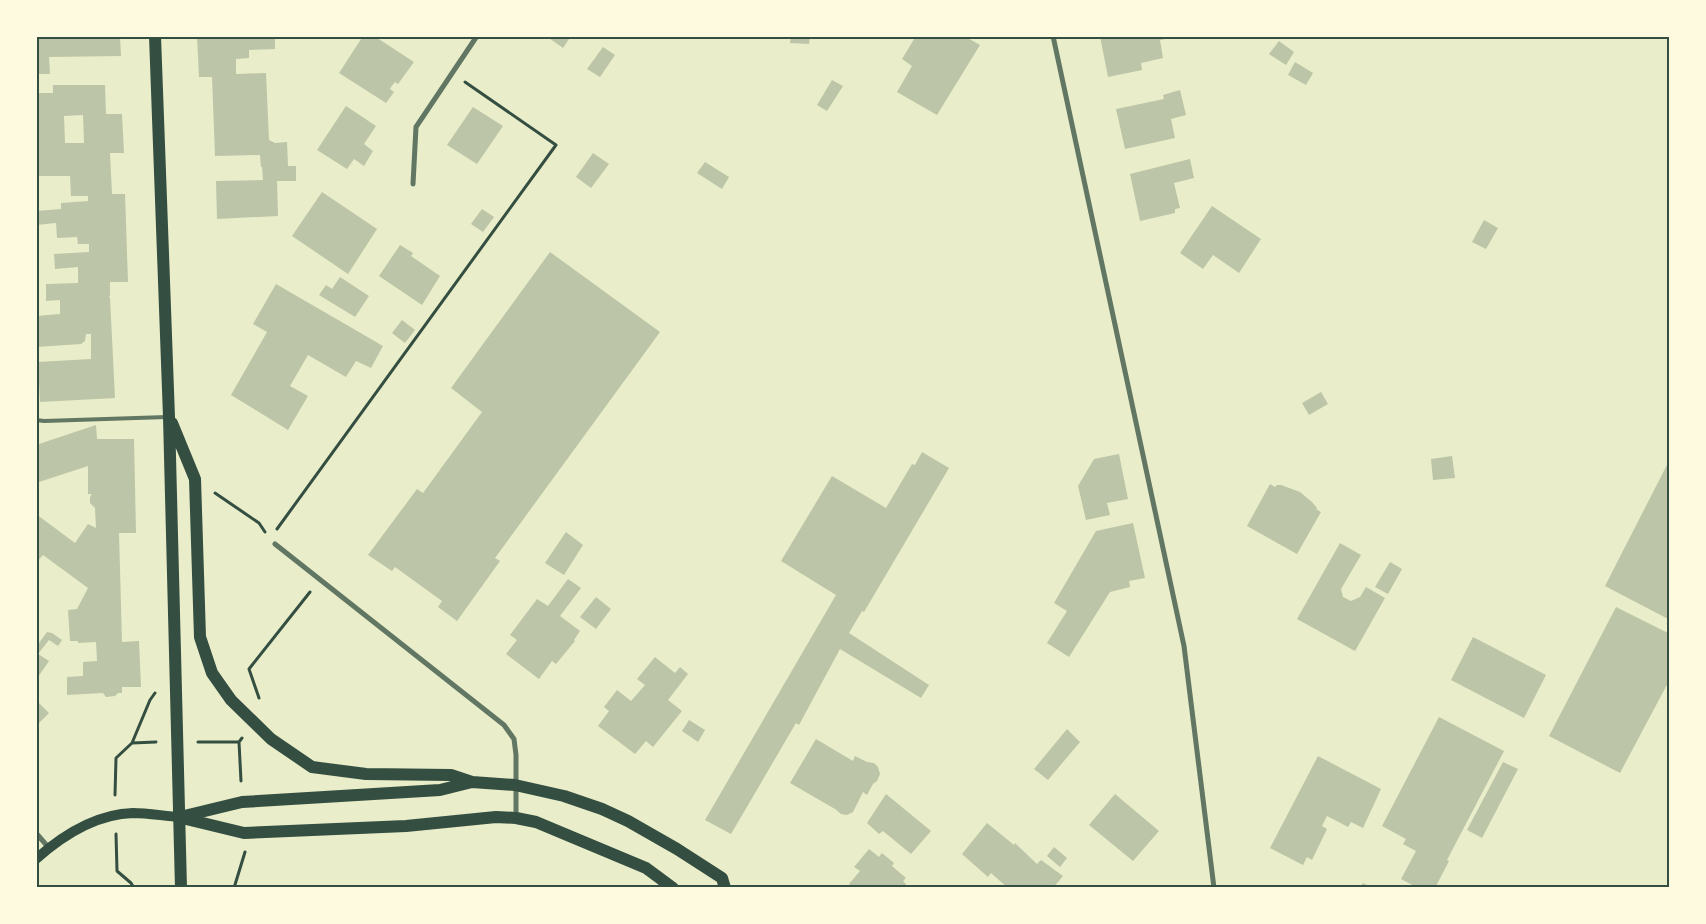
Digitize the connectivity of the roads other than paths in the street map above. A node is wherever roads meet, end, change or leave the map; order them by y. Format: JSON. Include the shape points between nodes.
{"nodes":[{"id":1,"x":155,"y":36,"type":"edge"},
{"id":2,"x":477,"y":36,"type":"edge"},
{"id":3,"x":1053,"y":36,"type":"edge"},
{"id":4,"x":412,"y":184,"type":"dead end"},
{"id":5,"x":169,"y":417,"type":"junction"},
{"id":6,"x":36,"y":420,"type":"edge"},
{"id":7,"x":275,"y":544,"type":"road end"},
{"id":8,"x":472,"y":782,"type":"junction"},
{"id":9,"x":515,"y":785,"type":"junction"},
{"id":10,"x":180,"y":817,"type":"junction"},
{"id":11,"x":516,"y":818,"type":"junction"},
{"id":12,"x":36,"y":833,"type":"edge"},
{"id":13,"x":49,"y":848,"type":"junction"},
{"id":14,"x":36,"y":859,"type":"edge"},
{"id":15,"x":180,"y":888,"type":"edge"},
{"id":16,"x":673,"y":888,"type":"edge"},
{"id":17,"x":725,"y":888,"type":"edge"},
{"id":18,"x":1214,"y":888,"type":"edge"}],
"edges":[{"from":1,"to":5,"type":"main road"},
{"from":2,"to":4,"type":"street","via":[[416,127]]},
{"from":3,"to":18,"type":"street","via":[[1184,646]]},
{"from":5,"to":6,"type":"lane"},
{"from":5,"to":8,"type":"main road","via":[[195,479],[200,637],[212,673],[231,700],[271,739],[312,767],[366,774],[451,775]]},
{"from":5,"to":10,"type":"main road"},
{"from":7,"to":9,"type":"street","via":[[504,725],[514,739]]},
{"from":8,"to":9,"type":"main road"},
{"from":8,"to":10,"type":"main road","via":[[440,790],[242,802]]},
{"from":9,"to":11,"type":"street"},
{"from":9,"to":17,"type":"main road","via":[[564,796],[628,821],[722,878]]},
{"from":10,"to":11,"type":"main road","via":[[244,833]]},
{"from":10,"to":13,"type":"main road","via":[[133,813],[89,822]]},
{"from":10,"to":15,"type":"main road"},
{"from":11,"to":16,"type":"main road","via":[[536,822],[646,868]]},
{"from":12,"to":13,"type":"street"},
{"from":13,"to":14,"type":"main road"}]}
